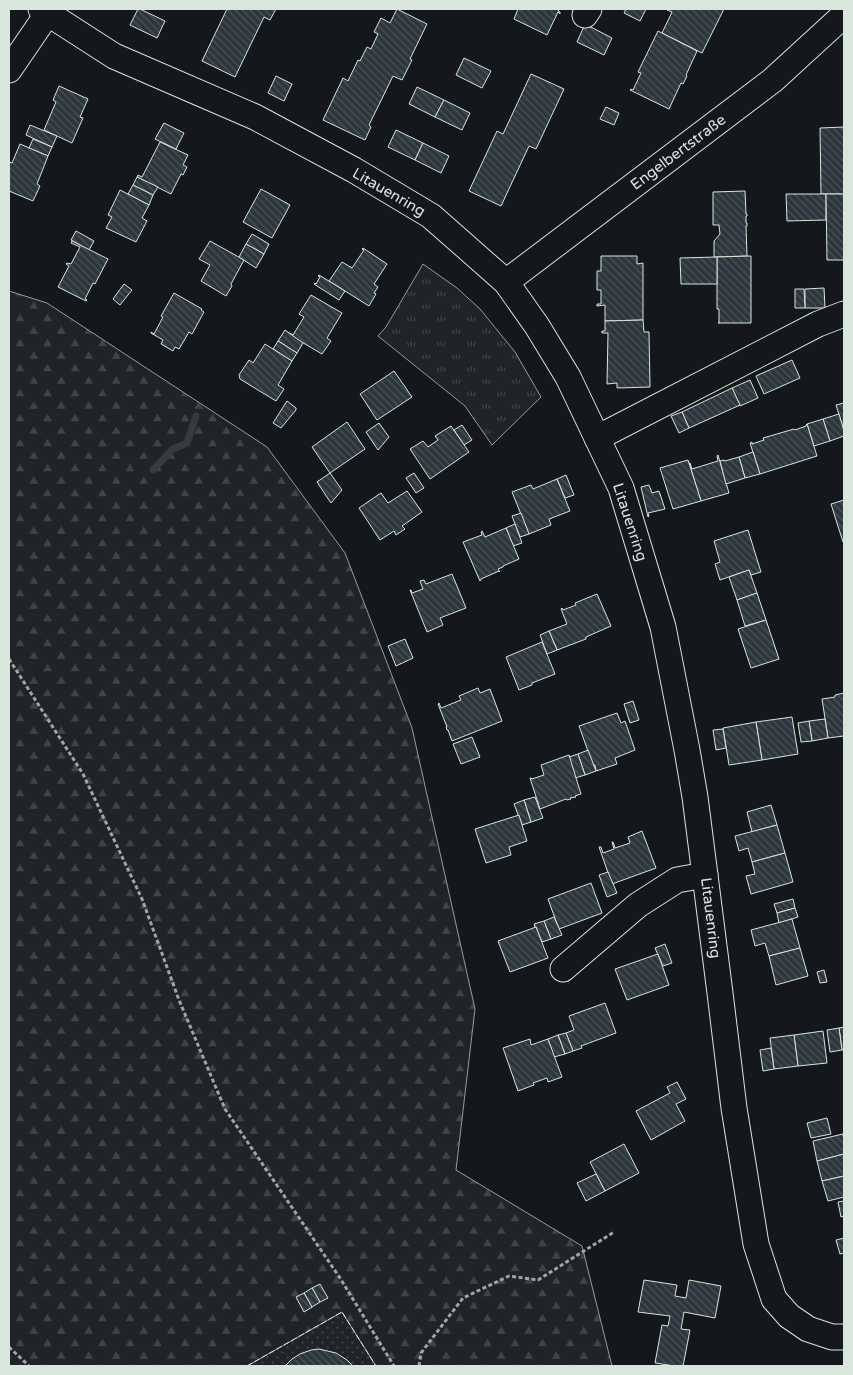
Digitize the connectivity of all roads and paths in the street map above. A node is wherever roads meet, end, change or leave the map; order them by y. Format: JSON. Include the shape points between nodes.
{"nodes":[{"id":1,"x":44,"y":11,"type":"edge"},
{"id":2,"x":844,"y":15,"type":"edge"},
{"id":3,"x":9,"y":70,"type":"edge"},
{"id":4,"x":506,"y":282,"type":"junction"},
{"id":5,"x":844,"y":314,"type":"edge"},
{"id":6,"x":597,"y":438,"type":"junction"},
{"id":7,"x":9,"y":659,"type":"edge"},
{"id":8,"x":705,"y":875,"type":"junction"},
{"id":9,"x":563,"y":969,"type":"dead end"},
{"id":10,"x":614,"y":1232,"type":"dead end"},
{"id":11,"x":844,"y":1337,"type":"edge"},
{"id":12,"x":9,"y":1347,"type":"edge"},
{"id":13,"x":29,"y":1366,"type":"edge"},
{"id":14,"x":394,"y":1366,"type":"edge"},
{"id":15,"x":419,"y":1366,"type":"edge"}],
"edges":[{"from":1,"to":3,"type":"street","name":"Litauenring"},
{"from":1,"to":4,"type":"street","name":"Litauenring","via":[[114,56],[255,117],[354,170],[431,216]]},
{"from":2,"to":4,"type":"street","name":"Engelbertstraße","via":[[773,80]]},
{"from":4,"to":6,"type":"street","name":"Litauenring","via":[[568,377]]},
{"from":5,"to":6,"type":"street","via":[[818,324]]},
{"from":6,"to":8,"type":"street","name":"Litauenring","via":[[620,488],[663,627],[689,759]]},
{"from":7,"to":14,"type":"path","via":[[83,774],[142,898],[179,1000],[225,1108],[340,1278]]},
{"from":8,"to":9,"type":"street","via":[[677,880],[638,905]]},
{"from":8,"to":11,"type":"street","name":"Litauenring","via":[[734,1108],[756,1244],[774,1299],[789,1316],[808,1329],[832,1337]]},
{"from":10,"to":15,"type":"path","via":[[538,1280],[509,1276],[462,1298],[421,1353]]},
{"from":12,"to":13,"type":"path"}]}
